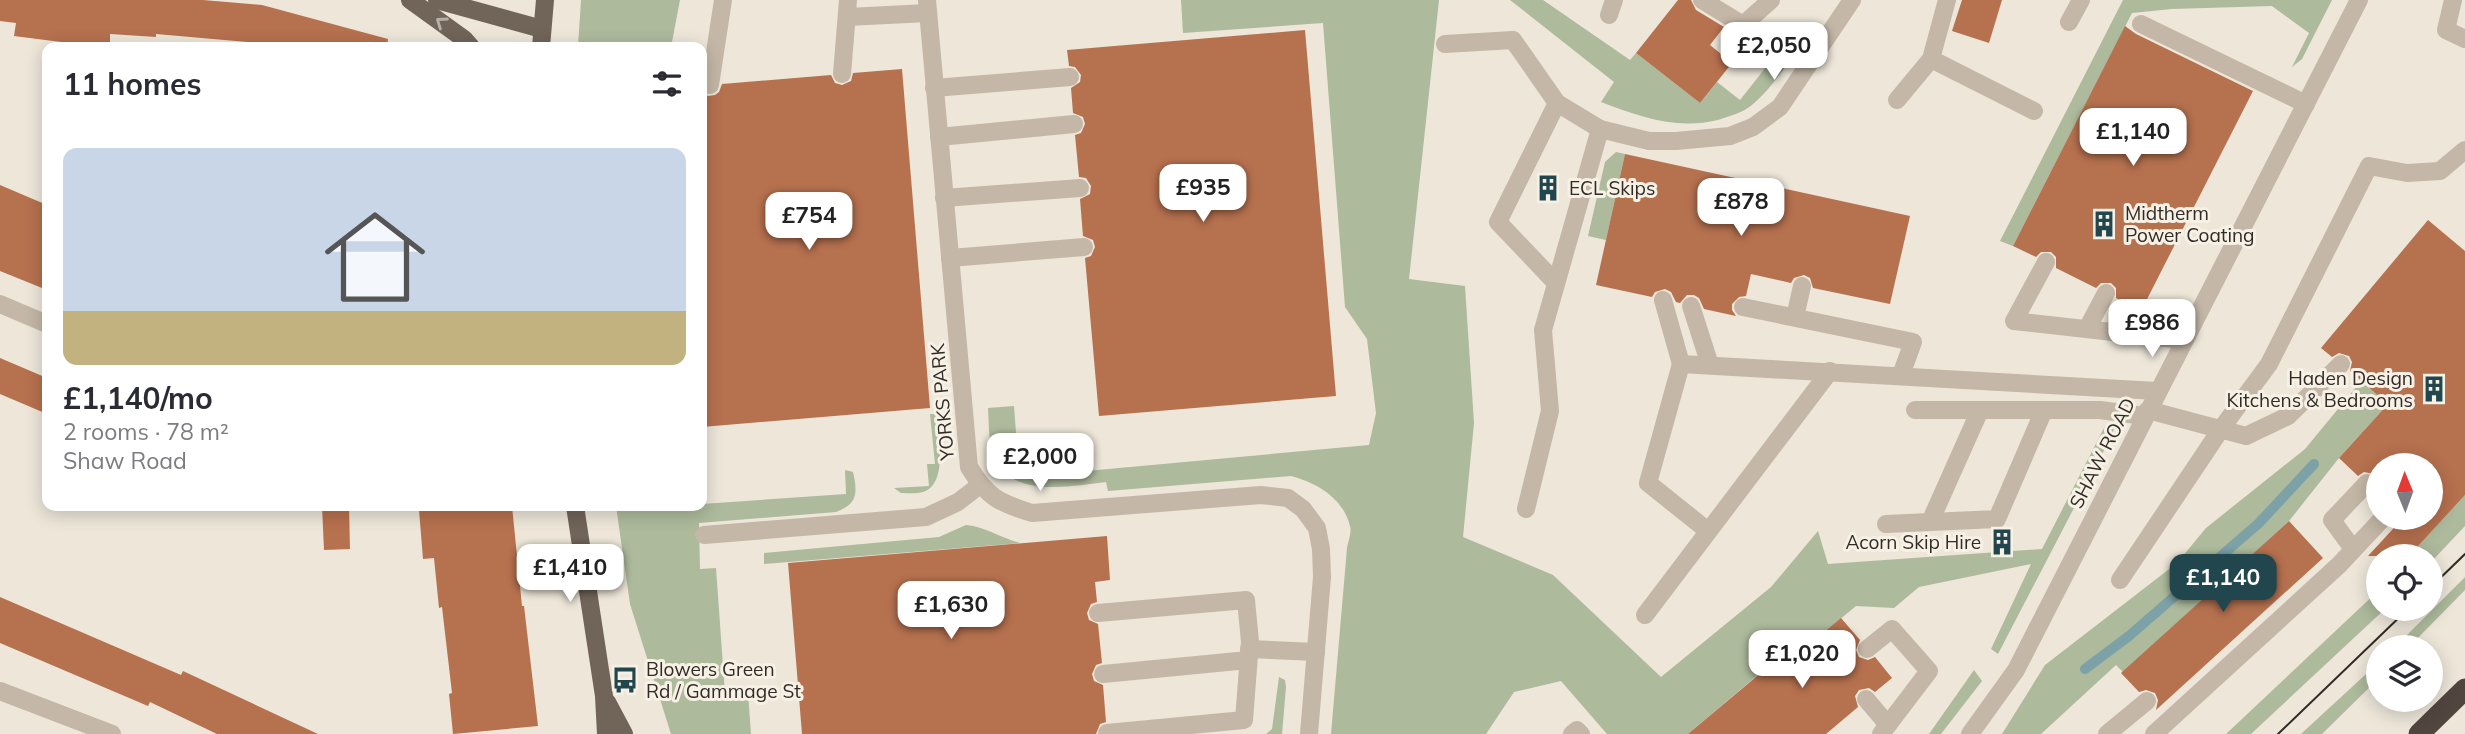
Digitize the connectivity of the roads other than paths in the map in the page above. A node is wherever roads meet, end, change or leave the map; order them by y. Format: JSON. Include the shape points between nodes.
{"nodes":[{"id":1,"x":410,"y":0,"type":"edge"},
{"id":2,"x":437,"y":0,"type":"edge"},
{"id":3,"x":545,"y":0,"type":"edge"},
{"id":4,"x":723,"y":0,"type":"edge"},
{"id":5,"x":1702,"y":0,"type":"edge"},
{"id":6,"x":1771,"y":0,"type":"edge"},
{"id":7,"x":1852,"y":0,"type":"edge"},
{"id":8,"x":1947,"y":0,"type":"edge"},
{"id":9,"x":2081,"y":0,"type":"edge"},
{"id":10,"x":2359,"y":0,"type":"edge"},
{"id":11,"x":2452,"y":0,"type":"edge"},
{"id":12,"x":927,"y":6,"type":"edge"},
{"id":13,"x":847,"y":9,"type":"edge"},
{"id":14,"x":2068,"y":22,"type":"dead end"},
{"id":15,"x":2141,"y":24,"type":"dead end"},
{"id":16,"x":541,"y":38,"type":"edge"},
{"id":17,"x":2465,"y":39,"type":"edge"},
{"id":18,"x":466,"y":42,"type":"edge"},
{"id":19,"x":1445,"y":44,"type":"dead end"},
{"id":20,"x":1931,"y":58,"type":"junction"},
{"id":21,"x":842,"y":74,"type":"dead end"},
{"id":22,"x":1070,"y":77,"type":"dead end"},
{"id":23,"x":710,"y":85,"type":"dead end"},
{"id":24,"x":934,"y":88,"type":"junction"},
{"id":25,"x":1897,"y":100,"type":"dead end"},
{"id":26,"x":1557,"y":103,"type":"junction"},
{"id":27,"x":2305,"y":104,"type":"junction"},
{"id":28,"x":2034,"y":111,"type":"dead end"},
{"id":29,"x":1074,"y":124,"type":"dead end"},
{"id":30,"x":1600,"y":129,"type":"junction"},
{"id":31,"x":939,"y":137,"type":"junction"},
{"id":32,"x":2465,"y":149,"type":"edge"},
{"id":33,"x":1080,"y":188,"type":"dead end"},
{"id":34,"x":944,"y":198,"type":"junction"},
{"id":35,"x":1084,"y":247,"type":"dead end"},
{"id":36,"x":950,"y":258,"type":"junction"},
{"id":37,"x":2046,"y":262,"type":"dead end"},
{"id":38,"x":1556,"y":283,"type":"junction"},
{"id":39,"x":1802,"y":285,"type":"dead end"},
{"id":40,"x":2106,"y":293,"type":"dead end"},
{"id":41,"x":1663,"y":300,"type":"dead end"},
{"id":42,"x":0,"y":304,"type":"edge"},
{"id":43,"x":1691,"y":306,"type":"dead end"},
{"id":44,"x":1743,"y":307,"type":"dead end"},
{"id":45,"x":1795,"y":317,"type":"junction"},
{"id":46,"x":42,"y":322,"type":"edge"},
{"id":47,"x":2087,"y":329,"type":"junction"},
{"id":48,"x":2183,"y":340,"type":"junction"},
{"id":49,"x":1681,"y":364,"type":"junction"},
{"id":50,"x":2341,"y":364,"type":"dead end"},
{"id":51,"x":1710,"y":365,"type":"junction"},
{"id":52,"x":1830,"y":371,"type":"junction"},
{"id":53,"x":1901,"y":375,"type":"junction"},
{"id":54,"x":2157,"y":391,"type":"junction"},
{"id":55,"x":1915,"y":410,"type":"dead end"},
{"id":56,"x":1980,"y":410,"type":"junction"},
{"id":57,"x":2044,"y":410,"type":"junction"},
{"id":58,"x":2146,"y":413,"type":"junction"},
{"id":59,"x":2221,"y":429,"type":"junction"},
{"id":60,"x":979,"y":485,"type":"junction"},
{"id":61,"x":2366,"y":485,"type":"edge"},
{"id":62,"x":1526,"y":509,"type":"dead end"},
{"id":63,"x":576,"y":511,"type":"edge"},
{"id":64,"x":1930,"y":522,"type":"junction"},
{"id":65,"x":1886,"y":524,"type":"dead end"},
{"id":66,"x":2371,"y":530,"type":"edge"},
{"id":67,"x":1708,"y":531,"type":"junction"},
{"id":68,"x":704,"y":535,"type":"dead end"},
{"id":69,"x":2353,"y":549,"type":"junction"},
{"id":70,"x":2120,"y":580,"type":"dead end"},
{"id":71,"x":1098,"y":614,"type":"dead end"},
{"id":72,"x":1644,"y":615,"type":"dead end"},
{"id":73,"x":1867,"y":649,"type":"dead end"},
{"id":74,"x":1316,"y":652,"type":"junction"},
{"id":75,"x":1249,"y":654,"type":"junction"},
{"id":76,"x":1102,"y":674,"type":"dead end"},
{"id":77,"x":2465,"y":689,"type":"edge"},
{"id":78,"x":0,"y":691,"type":"edge"},
{"id":79,"x":604,"y":696,"type":"junction"},
{"id":80,"x":1866,"y":699,"type":"dead end"},
{"id":81,"x":2147,"y":701,"type":"dead end"},
{"id":82,"x":1884,"y":729,"type":"edge"},
{"id":83,"x":107,"y":733,"type":"edge"},
{"id":84,"x":1107,"y":733,"type":"edge"},
{"id":85,"x":606,"y":734,"type":"edge"},
{"id":86,"x":624,"y":734,"type":"edge"},
{"id":87,"x":1309,"y":734,"type":"edge"},
{"id":88,"x":1572,"y":734,"type":"edge"},
{"id":89,"x":1581,"y":734,"type":"edge"},
{"id":90,"x":1970,"y":734,"type":"edge"},
{"id":91,"x":2107,"y":734,"type":"edge"},
{"id":92,"x":2154,"y":734,"type":"edge"},
{"id":93,"x":2418,"y":734,"type":"edge"}],
"edges":[{"from":18,"to":1,"type":"main road","one_way":true},
{"from":2,"to":16,"type":"main road"},
{"from":3,"to":16,"type":"main road"},
{"from":4,"to":23,"type":"street"},
{"from":5,"to":6,"type":"street","via":[[1743,25]]},
{"from":7,"to":30,"type":"street","via":[[1780,107],[1754,127],[1730,135],[1676,141],[1650,141]]},
{"from":8,"to":20,"type":"street"},
{"from":9,"to":14,"type":"street"},
{"from":10,"to":27,"type":"street","name":"SHAW ROAD"},
{"from":11,"to":17,"type":"street","via":[[2446,30]]},
{"from":12,"to":13,"type":"street"},
{"from":12,"to":24,"type":"street","name":"YORKS PARK"},
{"from":13,"to":21,"type":"street"},
{"from":15,"to":27,"type":"street","via":[[2221,69]]},
{"from":19,"to":26,"type":"street","via":[[1513,40]]},
{"from":20,"to":25,"type":"street"},
{"from":20,"to":28,"type":"street"},
{"from":22,"to":24,"type":"street"},
{"from":24,"to":31,"type":"street","name":"YORKS PARK"},
{"from":26,"to":30,"type":"street"},
{"from":26,"to":38,"type":"street","via":[[1498,222]]},
{"from":27,"to":48,"type":"street","name":"SHAW ROAD"},
{"from":29,"to":31,"type":"street"},
{"from":30,"to":38,"type":"street"},
{"from":31,"to":34,"type":"street","name":"YORKS PARK"},
{"from":32,"to":59,"type":"street","via":[[2440,171],[2407,173],[2369,166],[2269,363]]},
{"from":33,"to":34,"type":"street"},
{"from":34,"to":36,"type":"street","name":"YORKS PARK"},
{"from":35,"to":36,"type":"street"},
{"from":36,"to":60,"type":"street","name":"YORKS PARK","via":[[968,467]]},
{"from":37,"to":47,"type":"street","via":[[2014,321]]},
{"from":38,"to":62,"type":"street","via":[[1543,330],[1550,411]]},
{"from":39,"to":45,"type":"street"},
{"from":40,"to":47,"type":"street"},
{"from":41,"to":49,"type":"street"},
{"from":42,"to":46,"type":"street"},
{"from":43,"to":51,"type":"street"},
{"from":44,"to":45,"type":"street"},
{"from":45,"to":53,"type":"street","via":[[1913,342]]},
{"from":47,"to":48,"type":"street"},
{"from":48,"to":54,"type":"street","name":"SHAW ROAD"},
{"from":49,"to":51,"type":"street"},
{"from":49,"to":67,"type":"street","via":[[1648,483]]},
{"from":50,"to":59,"type":"street","via":[[2288,416],[2246,436]]},
{"from":51,"to":52,"type":"street"},
{"from":52,"to":53,"type":"street"},
{"from":52,"to":67,"type":"street"},
{"from":53,"to":54,"type":"street"},
{"from":54,"to":58,"type":"street","name":"SHAW ROAD"},
{"from":55,"to":56,"type":"street"},
{"from":56,"to":57,"type":"street"},
{"from":56,"to":64,"type":"street"},
{"from":57,"to":58,"type":"street"},
{"from":57,"to":64,"type":"street","via":[[1997,519]]},
{"from":58,"to":59,"type":"street"},
{"from":58,"to":90,"type":"street","name":"SHAW ROAD","via":[[2016,670]]},
{"from":59,"to":70,"type":"street"},
{"from":60,"to":68,"type":"street","via":[[958,502],[926,517]]},
{"from":60,"to":74,"type":"street","via":[[1004,504],[1032,513],[1261,495],[1288,498],[1317,528],[1321,549]]},
{"from":61,"to":69,"type":"street","via":[[2332,520]]},
{"from":63,"to":79,"type":"main road"},
{"from":64,"to":65,"type":"street"},
{"from":66,"to":69,"type":"street"},
{"from":67,"to":72,"type":"street"},
{"from":69,"to":92,"type":"street"},
{"from":71,"to":75,"type":"street","via":[[1246,600]]},
{"from":73,"to":82,"type":"street","via":[[1892,629],[1929,671]]},
{"from":74,"to":75,"type":"street"},
{"from":74,"to":87,"type":"street"},
{"from":75,"to":76,"type":"street"},
{"from":75,"to":84,"type":"street","via":[[1244,720]]},
{"from":77,"to":93,"type":"highway"},
{"from":78,"to":83,"type":"street"},
{"from":79,"to":85,"type":"main road"},
{"from":79,"to":86,"type":"main road"},
{"from":80,"to":82,"type":"street"},
{"from":81,"to":91,"type":"street"},
{"from":88,"to":89,"type":"street","via":[[1577,730]]}]}
